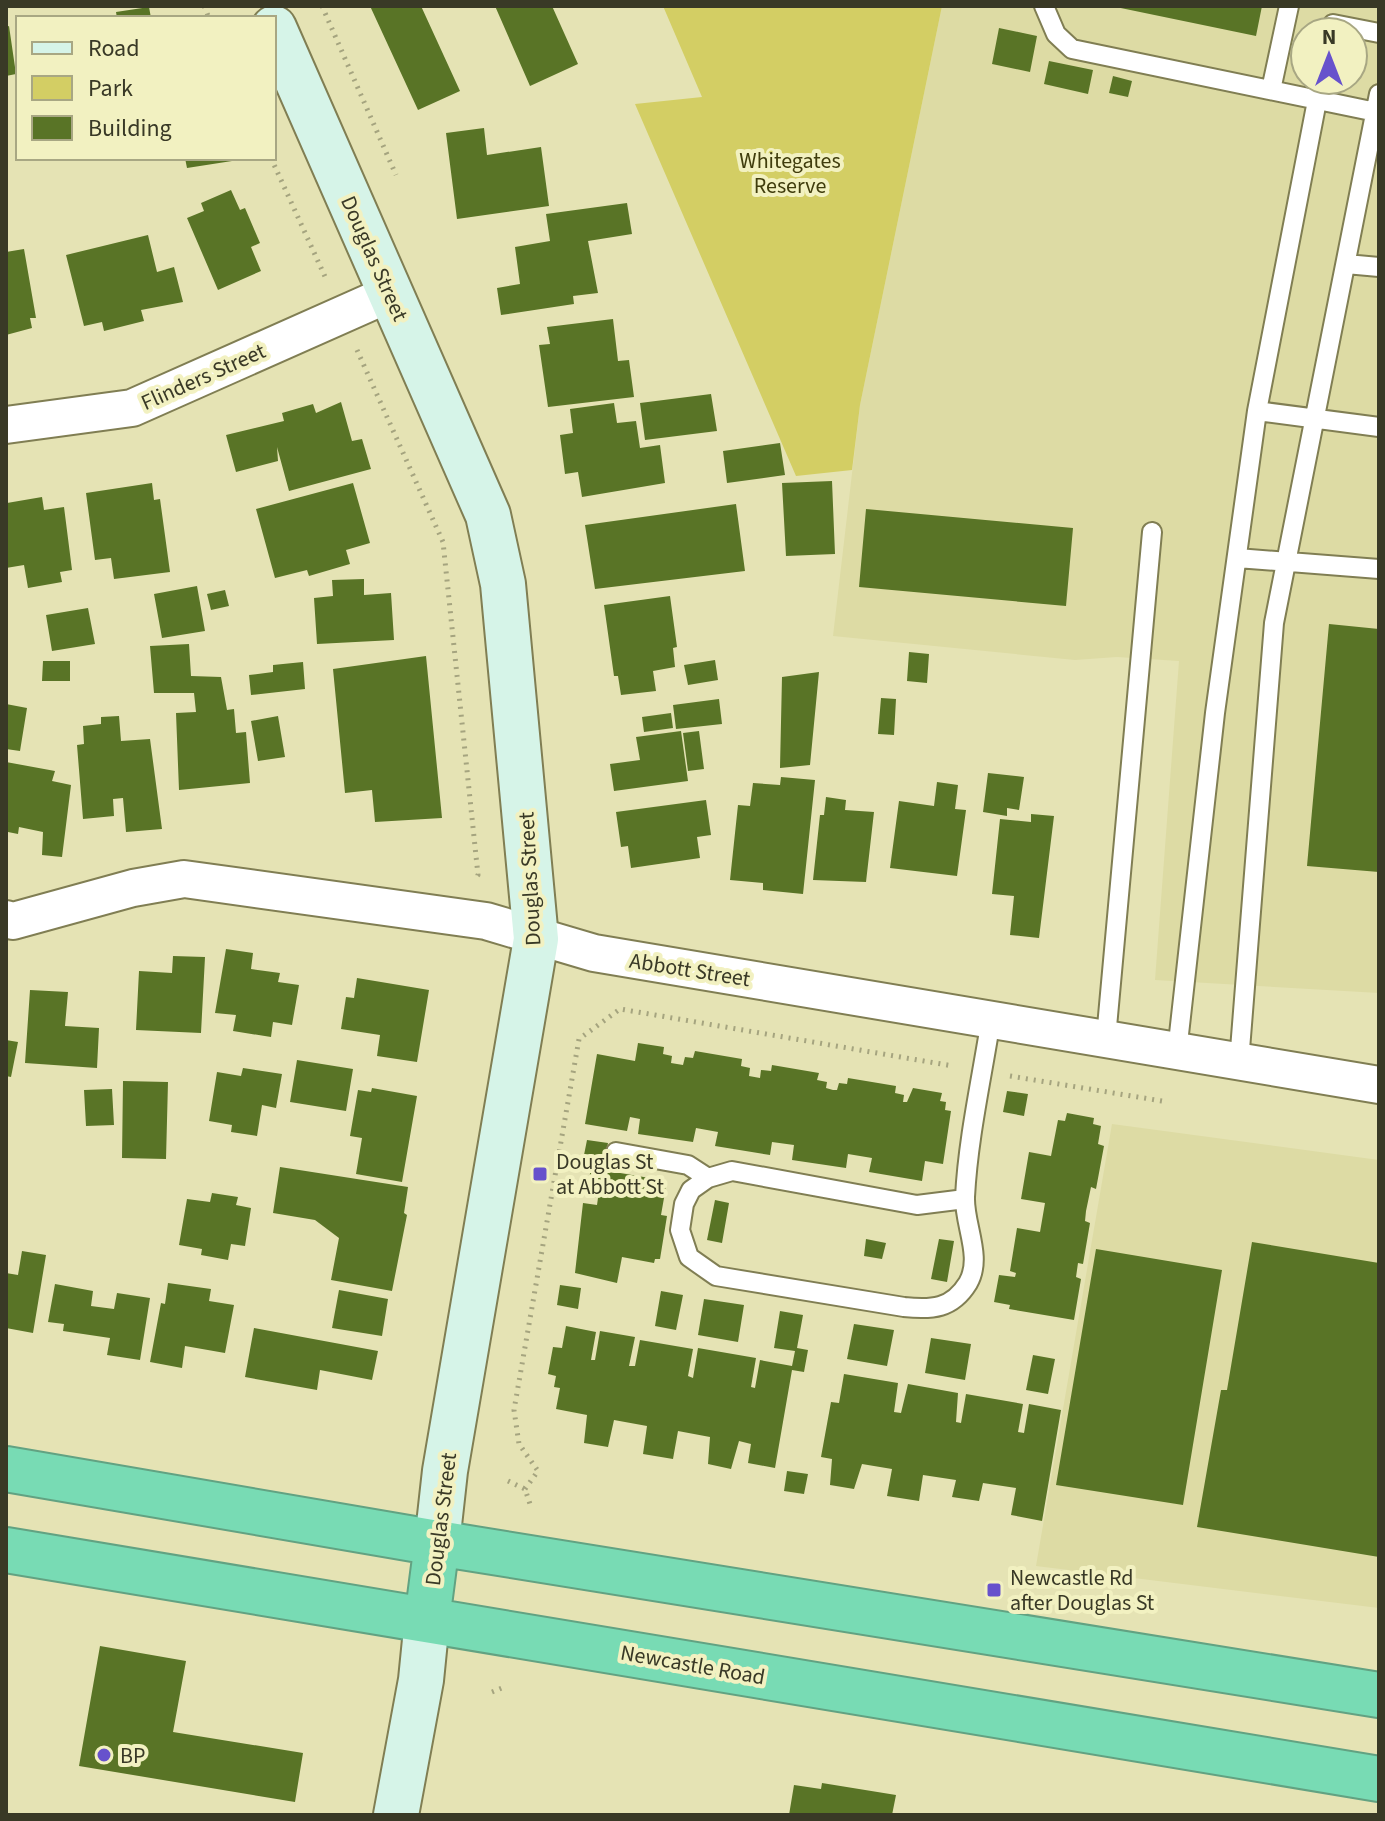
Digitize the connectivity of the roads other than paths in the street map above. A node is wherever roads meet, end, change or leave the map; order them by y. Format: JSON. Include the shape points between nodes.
{"nodes":[{"id":1,"x":1044,"y":6,"type":"edge"},
{"id":2,"x":1289,"y":6,"type":"edge"},
{"id":3,"x":276,"y":33,"type":"edge"},
{"id":4,"x":1271,"y":90,"type":"junction"},
{"id":5,"x":1318,"y":96,"type":"edge"},
{"id":6,"x":1317,"y":100,"type":"junction"},
{"id":7,"x":1377,"y":103,"type":"edge"},
{"id":8,"x":1346,"y":264,"type":"junction"},
{"id":9,"x":1379,"y":267,"type":"edge"},
{"id":10,"x":391,"y":293,"type":"junction"},
{"id":11,"x":1257,"y":411,"type":"junction"},
{"id":12,"x":1315,"y":419,"type":"junction"},
{"id":13,"x":6,"y":425,"type":"edge"},
{"id":14,"x":1379,"y":427,"type":"edge"},
{"id":15,"x":1152,"y":532,"type":"dead end"},
{"id":16,"x":1237,"y":558,"type":"junction"},
{"id":17,"x":1287,"y":562,"type":"junction"},
{"id":18,"x":1379,"y":569,"type":"edge"},
{"id":19,"x":6,"y":919,"type":"edge"},
{"id":20,"x":536,"y":939,"type":"junction"},
{"id":21,"x":991,"y":1019,"type":"junction"},
{"id":22,"x":1106,"y":1038,"type":"junction"},
{"id":23,"x":1177,"y":1052,"type":"junction"},
{"id":24,"x":1239,"y":1062,"type":"junction"},
{"id":25,"x":1379,"y":1085,"type":"edge"},
{"id":26,"x":616,"y":1152,"type":"dead end"},
{"id":27,"x":708,"y":1178,"type":"junction"},
{"id":28,"x":965,"y":1199,"type":"junction"},
{"id":29,"x":6,"y":1469,"type":"edge"},
{"id":30,"x":437,"y":1543,"type":"junction"},
{"id":31,"x":6,"y":1550,"type":"edge"},
{"id":32,"x":427,"y":1620,"type":"junction"},
{"id":33,"x":1379,"y":1695,"type":"edge"},
{"id":34,"x":1379,"y":1779,"type":"edge"},
{"id":35,"x":396,"y":1815,"type":"edge"}],
"edges":[{"from":1,"to":4,"type":"lane","via":[[1056,34],[1072,49]]},
{"from":2,"to":4,"type":"lane"},
{"from":3,"to":10,"type":"street","name":"Douglas Street"},
{"from":4,"to":6,"type":"lane"},
{"from":5,"to":6,"type":"lane"},
{"from":6,"to":7,"type":"lane"},
{"from":6,"to":11,"type":"lane"},
{"from":7,"to":8,"type":"lane"},
{"from":8,"to":9,"type":"lane"},
{"from":8,"to":12,"type":"lane"},
{"from":10,"to":13,"type":"street","name":"Flinders Street","via":[[132,408]]},
{"from":10,"to":20,"type":"street","name":"Douglas Street","via":[[488,515],[503,584]]},
{"from":11,"to":12,"type":"lane"},
{"from":11,"to":16,"type":"lane"},
{"from":12,"to":14,"type":"lane"},
{"from":12,"to":17,"type":"lane"},
{"from":15,"to":22,"type":"lane"},
{"from":16,"to":17,"type":"lane"},
{"from":16,"to":23,"type":"lane"},
{"from":17,"to":18,"type":"lane"},
{"from":17,"to":24,"type":"lane","via":[[1274,623]]},
{"from":19,"to":20,"type":"street","name":"Abbott Street","via":[[184,879],[486,921]]},
{"from":20,"to":21,"type":"street","name":"Abbott Street"},
{"from":20,"to":30,"type":"street","name":"Douglas Street"},
{"from":21,"to":22,"type":"street","name":"Abbott Street"},
{"from":21,"to":28,"type":"lane"},
{"from":22,"to":23,"type":"street","name":"Abbott Street"},
{"from":23,"to":24,"type":"street","name":"Abbott Street"},
{"from":24,"to":25,"type":"street","name":"Abbott Street"},
{"from":26,"to":27,"type":"lane","via":[[688,1165]]},
{"from":27,"to":28,"type":"lane","via":[[732,1171],[917,1205]]},
{"from":27,"to":28,"type":"lane","via":[[691,1190],[680,1230],[689,1257],[716,1276],[927,1309],[950,1304],[969,1281],[974,1260]]},
{"from":29,"to":30,"type":"highway"},
{"from":30,"to":32,"type":"highway","name":"Douglas Street"},
{"from":30,"to":33,"type":"highway"},
{"from":31,"to":32,"type":"highway","name":"Newcastle Road"},
{"from":32,"to":34,"type":"highway","name":"Newcastle Road"},
{"from":32,"to":35,"type":"street","name":"Douglas Street"}]}
